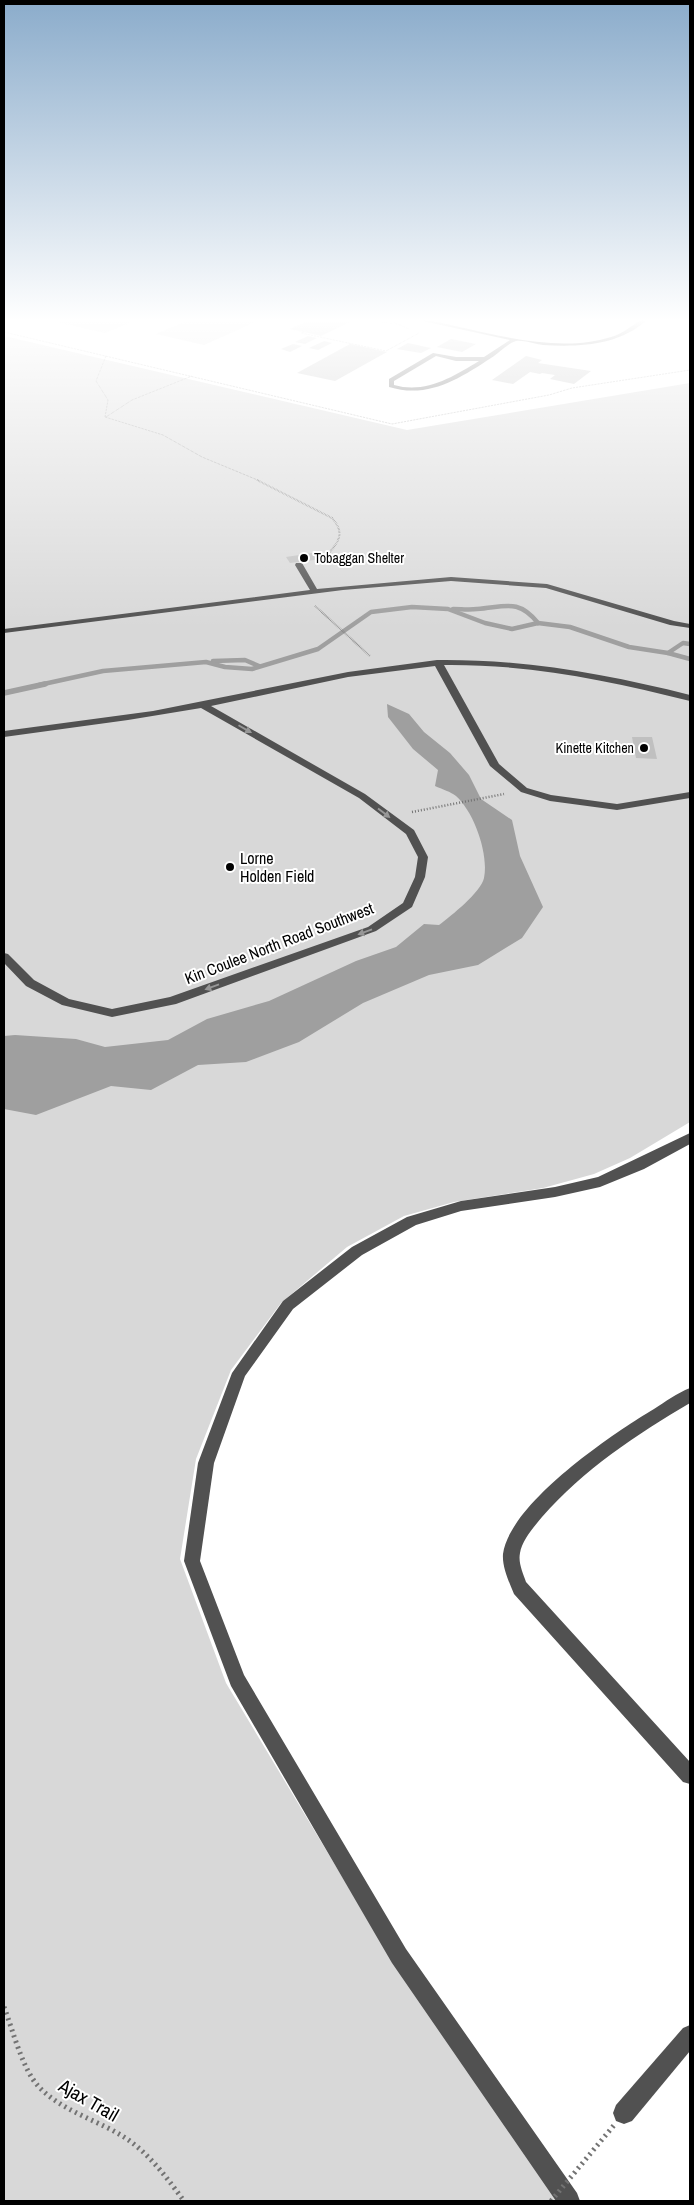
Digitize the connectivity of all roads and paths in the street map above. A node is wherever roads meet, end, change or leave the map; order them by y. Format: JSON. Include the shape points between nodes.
{"nodes":[{"id":1,"x":124,"y":423,"type":"edge"},
{"id":2,"x":323,"y":560,"type":"dead end"},
{"id":3,"x":299,"y":565,"type":"dead end"},
{"id":4,"x":314,"y":592,"type":"junction"},
{"id":5,"x":330,"y":620,"type":"dead end"},
{"id":6,"x":690,"y":626,"type":"edge"},
{"id":7,"x":4,"y":631,"type":"edge"},
{"id":8,"x":357,"y":644,"type":"dead end"},
{"id":9,"x":438,"y":663,"type":"junction"},
{"id":10,"x":690,"y":698,"type":"edge"},
{"id":11,"x":203,"y":705,"type":"junction"},
{"id":12,"x":4,"y":734,"type":"edge"},
{"id":13,"x":500,"y":795,"type":"dead end"},
{"id":14,"x":690,"y":795,"type":"edge"},
{"id":15,"x":389,"y":816,"type":"junction"},
{"id":16,"x":4,"y":957,"type":"edge"},
{"id":17,"x":690,"y":1138,"type":"edge"},
{"id":18,"x":690,"y":1395,"type":"edge"},
{"id":19,"x":690,"y":1775,"type":"edge"},
{"id":20,"x":4,"y":2007,"type":"edge"},
{"id":21,"x":690,"y":2035,"type":"edge"},
{"id":22,"x":619,"y":2119,"type":"joint"},
{"id":23,"x":184,"y":2201,"type":"edge"},
{"id":24,"x":551,"y":2201,"type":"edge"},
{"id":25,"x":569,"y":2201,"type":"edge"}],
"edges":[{"from":1,"to":2,"type":"path","via":[[162,435],[332,518],[340,525],[340,537]]},
{"from":3,"to":4,"type":"street"},
{"from":4,"to":6,"type":"street","via":[[451,579],[547,586]]},
{"from":4,"to":7,"type":"street"},
{"from":5,"to":8,"type":"path"},
{"from":9,"to":10,"type":"street","via":[[515,664],[592,674]]},
{"from":9,"to":11,"type":"street","via":[[383,668]]},
{"from":9,"to":14,"type":"street","via":[[495,766],[524,790],[550,798],[617,807]]},
{"from":11,"to":12,"type":"street"},
{"from":11,"to":15,"type":"street","name":"Kin Coulee North Road Southwest","one_way":true,"via":[[362,796]]},
{"from":13,"to":15,"type":"path"},
{"from":15,"to":16,"type":"street","name":"Kin Coulee North Road Southwest","one_way":true,"via":[[410,832],[423,857],[420,877],[408,905],[372,929],[172,1001],[112,1013],[66,1002],[30,983]]},
{"from":17,"to":25,"type":"street","via":[[600,1182],[461,1206],[412,1222],[357,1251],[288,1305],[235,1382],[206,1463],[192,1561],[237,1680],[400,1956]]},
{"from":18,"to":19,"type":"street","via":[[620,1437],[581,1467],[549,1496],[512,1552],[520,1588]]},
{"from":20,"to":23,"type":"path","name":"Ajax Trail","via":[[38,2086],[63,2104],[126,2138],[159,2168]]},
{"from":21,"to":22,"type":"street"},
{"from":22,"to":24,"type":"path","bridge":true}]}
